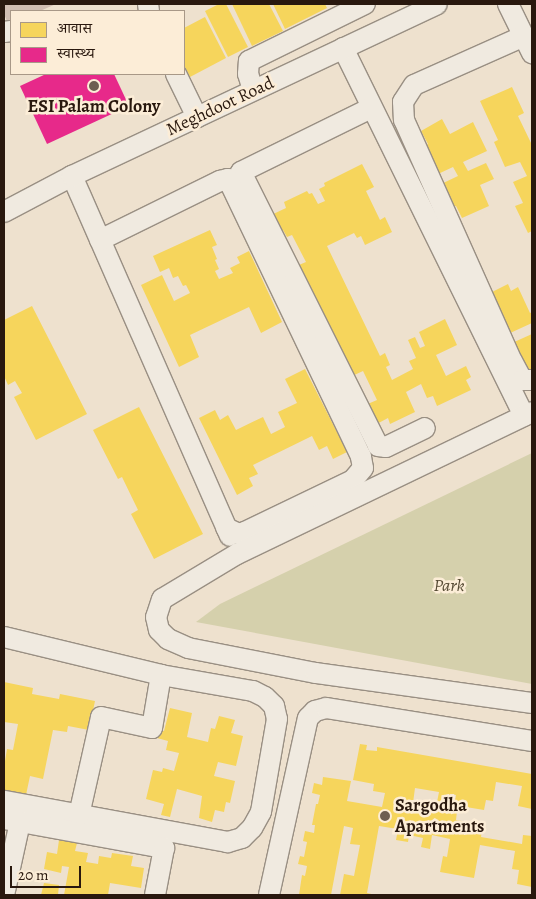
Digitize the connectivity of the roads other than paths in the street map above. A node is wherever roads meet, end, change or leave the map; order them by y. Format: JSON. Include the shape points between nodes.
{"nodes":[{"id":1,"x":365,"y":4,"type":"edge"},
{"id":2,"x":437,"y":4,"type":"edge"},
{"id":3,"x":508,"y":4,"type":"edge"},
{"id":4,"x":528,"y":45,"type":"edge"},
{"id":5,"x":343,"y":48,"type":"junction"},
{"id":6,"x":176,"y":75,"type":"edge"},
{"id":7,"x":253,"y":90,"type":"junction"},
{"id":8,"x":371,"y":108,"type":"junction"},
{"id":9,"x":196,"y":117,"type":"junction"},
{"id":10,"x":72,"y":176,"type":"junction"},
{"id":11,"x":4,"y":212,"type":"edge"},
{"id":12,"x":100,"y":240,"type":"junction"},
{"id":13,"x":532,"y":380,"type":"edge"},
{"id":14,"x":528,"y":414,"type":"edge"},
{"id":15,"x":425,"y":428,"type":"dead end"},
{"id":16,"x":4,"y":638,"type":"edge"},
{"id":17,"x":161,"y":675,"type":"junction"},
{"id":18,"x":532,"y":703,"type":"edge"},
{"id":19,"x":532,"y":741,"type":"edge"},
{"id":20,"x":4,"y":801,"type":"edge"},
{"id":21,"x":79,"y":815,"type":"junction"},
{"id":22,"x":12,"y":821,"type":"edge"},
{"id":23,"x":4,"y":895,"type":"edge"},
{"id":24,"x":155,"y":895,"type":"edge"},
{"id":25,"x":268,"y":895,"type":"edge"}],
"edges":[{"from":1,"to":7,"type":"street","via":[[249,61],[248,74]]},
{"from":2,"to":5,"type":"street","name":"Meghdoot Road"},
{"from":3,"to":4,"type":"street"},
{"from":4,"to":13,"type":"street","via":[[414,85],[403,102],[404,120],[516,371],[522,380]]},
{"from":5,"to":7,"type":"street","name":"Meghdoot Road"},
{"from":5,"to":8,"type":"street"},
{"from":6,"to":9,"type":"street"},
{"from":7,"to":9,"type":"street","name":"Meghdoot Road"},
{"from":8,"to":14,"type":"street"},
{"from":8,"to":15,"type":"street","via":[[241,172],[378,446],[386,447]]},
{"from":9,"to":10,"type":"street","name":"Meghdoot Road"},
{"from":10,"to":11,"type":"street","name":"Meghdoot Road"},
{"from":10,"to":12,"type":"street"},
{"from":12,"to":12,"type":"street","via":[[228,532],[245,532],[353,480],[363,468],[361,457],[228,179],[220,180]]},
{"from":14,"to":18,"type":"street","via":[[237,554],[162,599],[156,617],[159,630],[168,639],[188,648],[316,673]]},
{"from":16,"to":17,"type":"street"},
{"from":17,"to":21,"type":"street","via":[[152,728],[101,717]]},
{"from":17,"to":21,"type":"street","via":[[253,691],[274,706],[277,719],[261,812],[252,828],[242,838],[228,842]]},
{"from":19,"to":25,"type":"street","via":[[326,708],[315,710],[308,718]]},
{"from":20,"to":21,"type":"street"},
{"from":22,"to":23,"type":"street"},
{"from":22,"to":24,"type":"street","via":[[164,848]]}]}
